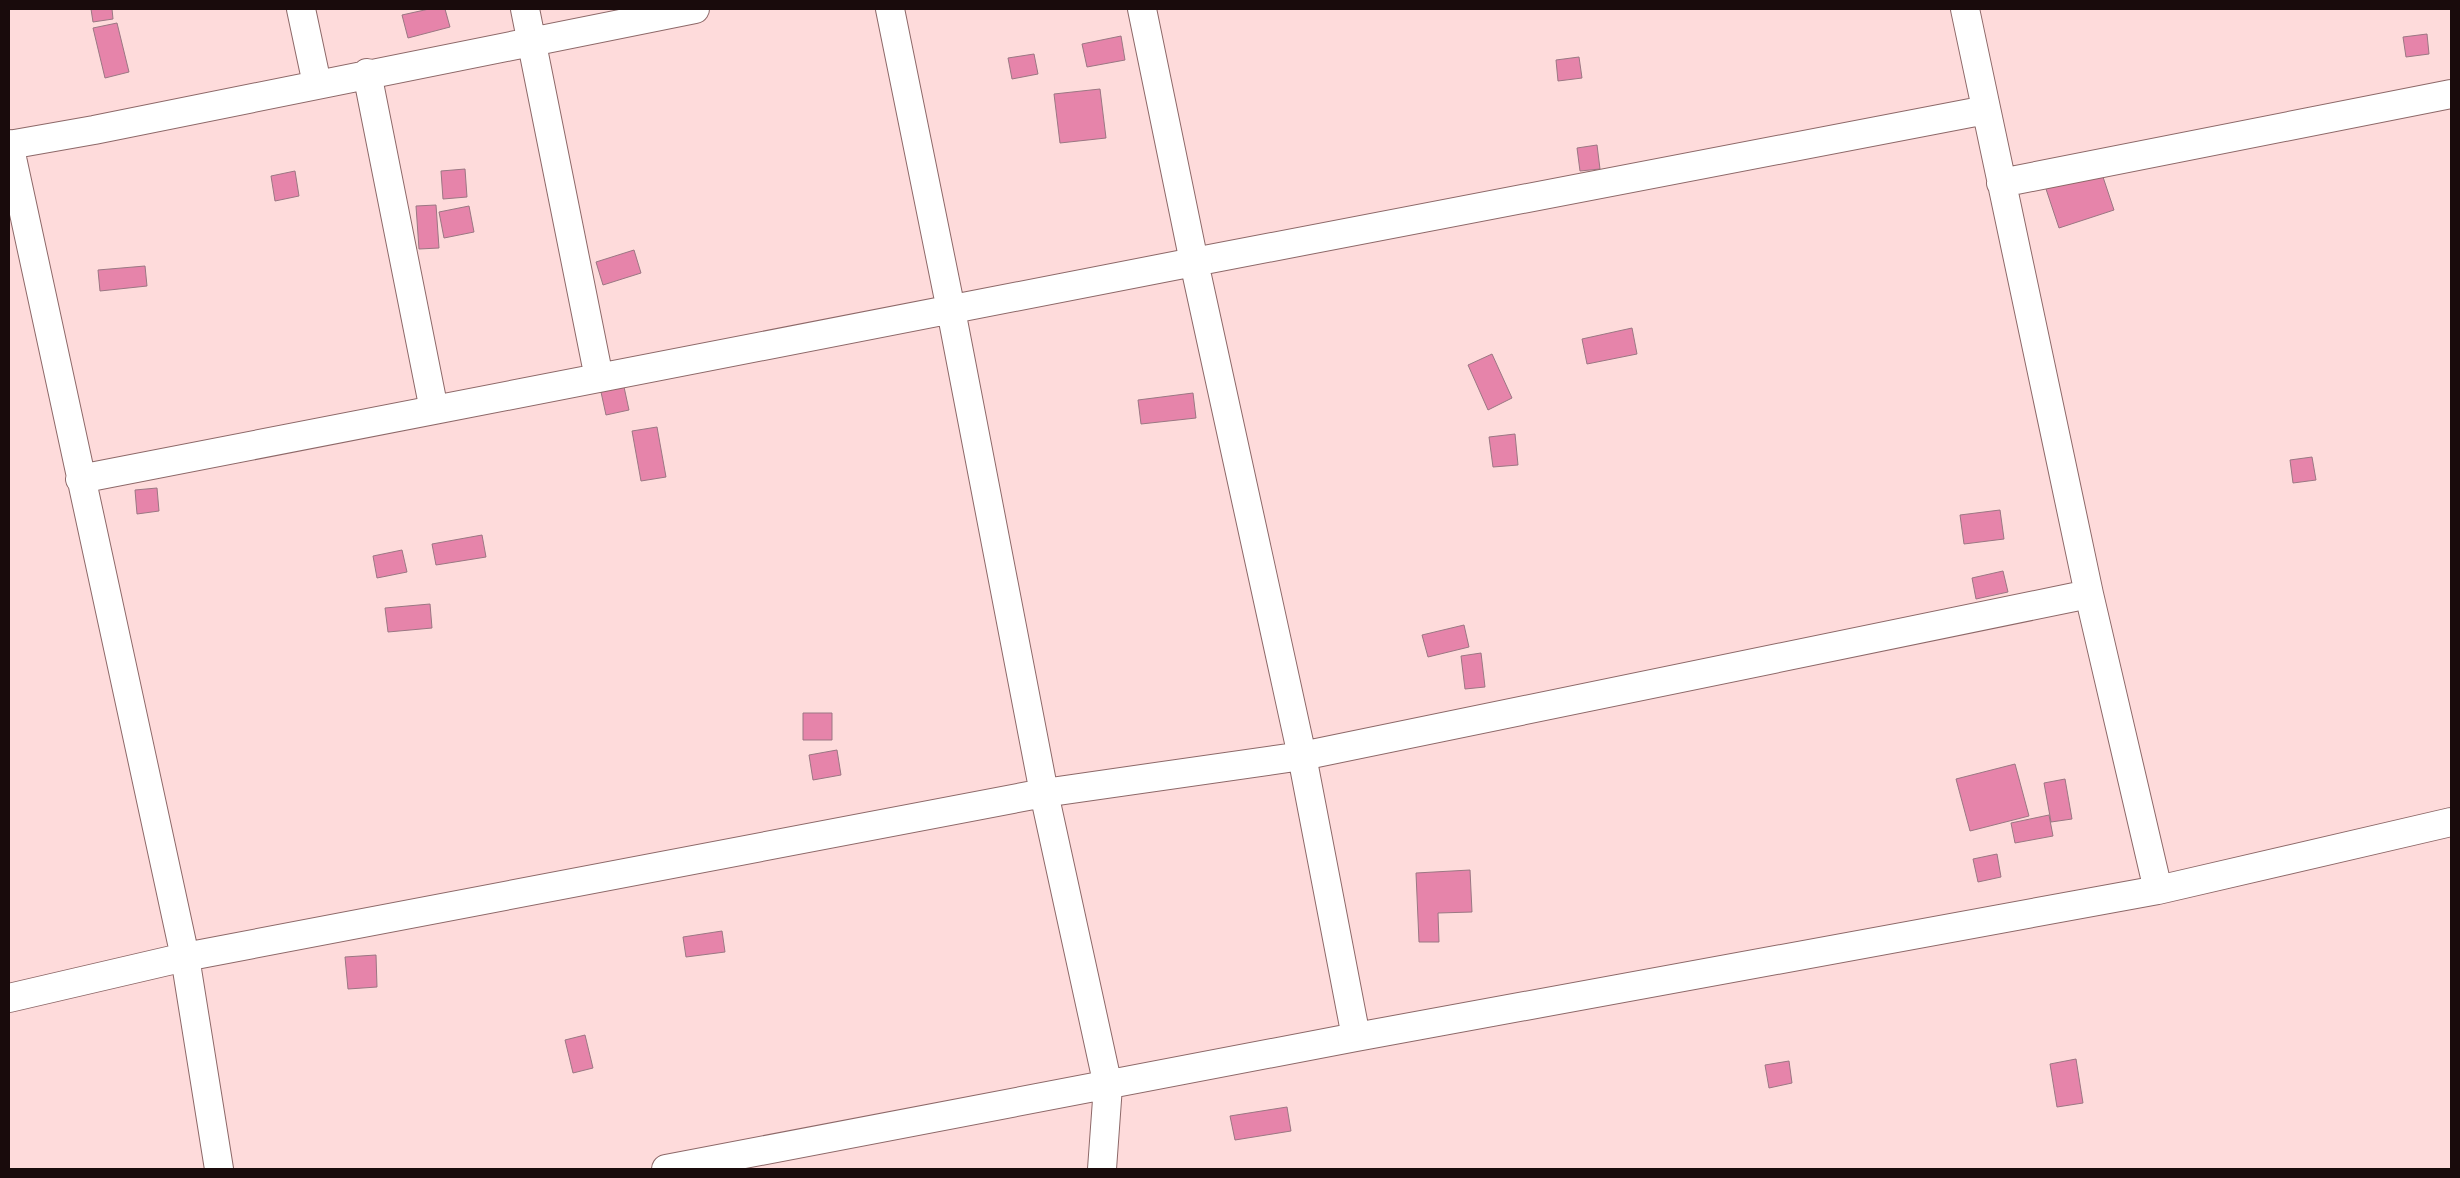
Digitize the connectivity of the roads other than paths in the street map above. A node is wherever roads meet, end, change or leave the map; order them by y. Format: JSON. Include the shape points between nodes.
{"nodes":[{"id":1,"x":301,"y":9,"type":"edge"},
{"id":2,"x":525,"y":9,"type":"edge"},
{"id":3,"x":695,"y":9,"type":"edge"},
{"id":4,"x":890,"y":9,"type":"edge"},
{"id":5,"x":1142,"y":9,"type":"edge"},
{"id":6,"x":1965,"y":9,"type":"edge"},
{"id":7,"x":531,"y":41,"type":"junction"},
{"id":8,"x":367,"y":73,"type":"junction"},
{"id":9,"x":317,"y":84,"type":"junction"},
{"id":10,"x":2451,"y":94,"type":"edge"},
{"id":11,"x":1986,"y":110,"type":"junction"},
{"id":12,"x":9,"y":144,"type":"edge"},
{"id":13,"x":2001,"y":183,"type":"junction"},
{"id":14,"x":1194,"y":262,"type":"junction"},
{"id":15,"x":951,"y":310,"type":"junction"},
{"id":16,"x":599,"y":378,"type":"junction"},
{"id":17,"x":434,"y":410,"type":"junction"},
{"id":18,"x":80,"y":479,"type":"junction"},
{"id":19,"x":2089,"y":594,"type":"junction"},
{"id":20,"x":1302,"y":756,"type":"junction"},
{"id":21,"x":1044,"y":793,"type":"junction"},
{"id":22,"x":2451,"y":822,"type":"edge"},
{"id":23,"x":2158,"y":890,"type":"junction"},
{"id":24,"x":185,"y":957,"type":"junction"},
{"id":25,"x":9,"y":998,"type":"edge"},
{"id":26,"x":1356,"y":1037,"type":"junction"},
{"id":27,"x":1108,"y":1086,"type":"junction"},
{"id":28,"x":219,"y":1169,"type":"edge"},
{"id":29,"x":666,"y":1169,"type":"edge"},
{"id":30,"x":1102,"y":1169,"type":"edge"}],
"edges":[{"from":1,"to":9,"type":"street"},
{"from":2,"to":7,"type":"street"},
{"from":3,"to":7,"type":"street"},
{"from":4,"to":15,"type":"street"},
{"from":5,"to":14,"type":"street"},
{"from":6,"to":11,"type":"street"},
{"from":7,"to":8,"type":"street"},
{"from":7,"to":16,"type":"street"},
{"from":8,"to":9,"type":"street"},
{"from":8,"to":17,"type":"street"},
{"from":9,"to":12,"type":"street","via":[[94,130]]},
{"from":10,"to":13,"type":"street"},
{"from":11,"to":13,"type":"street"},
{"from":11,"to":14,"type":"street"},
{"from":12,"to":18,"type":"street"},
{"from":13,"to":19,"type":"street"},
{"from":14,"to":15,"type":"street"},
{"from":14,"to":20,"type":"street"},
{"from":15,"to":16,"type":"street"},
{"from":15,"to":21,"type":"street"},
{"from":16,"to":17,"type":"street"},
{"from":17,"to":18,"type":"street"},
{"from":18,"to":24,"type":"street"},
{"from":19,"to":20,"type":"street"},
{"from":19,"to":23,"type":"street"},
{"from":20,"to":21,"type":"street"},
{"from":20,"to":26,"type":"street"},
{"from":21,"to":24,"type":"street"},
{"from":21,"to":27,"type":"street"},
{"from":22,"to":23,"type":"street"},
{"from":23,"to":26,"type":"street"},
{"from":24,"to":25,"type":"street"},
{"from":24,"to":28,"type":"street"},
{"from":26,"to":27,"type":"street"},
{"from":27,"to":29,"type":"street"},
{"from":27,"to":30,"type":"street"}]}
